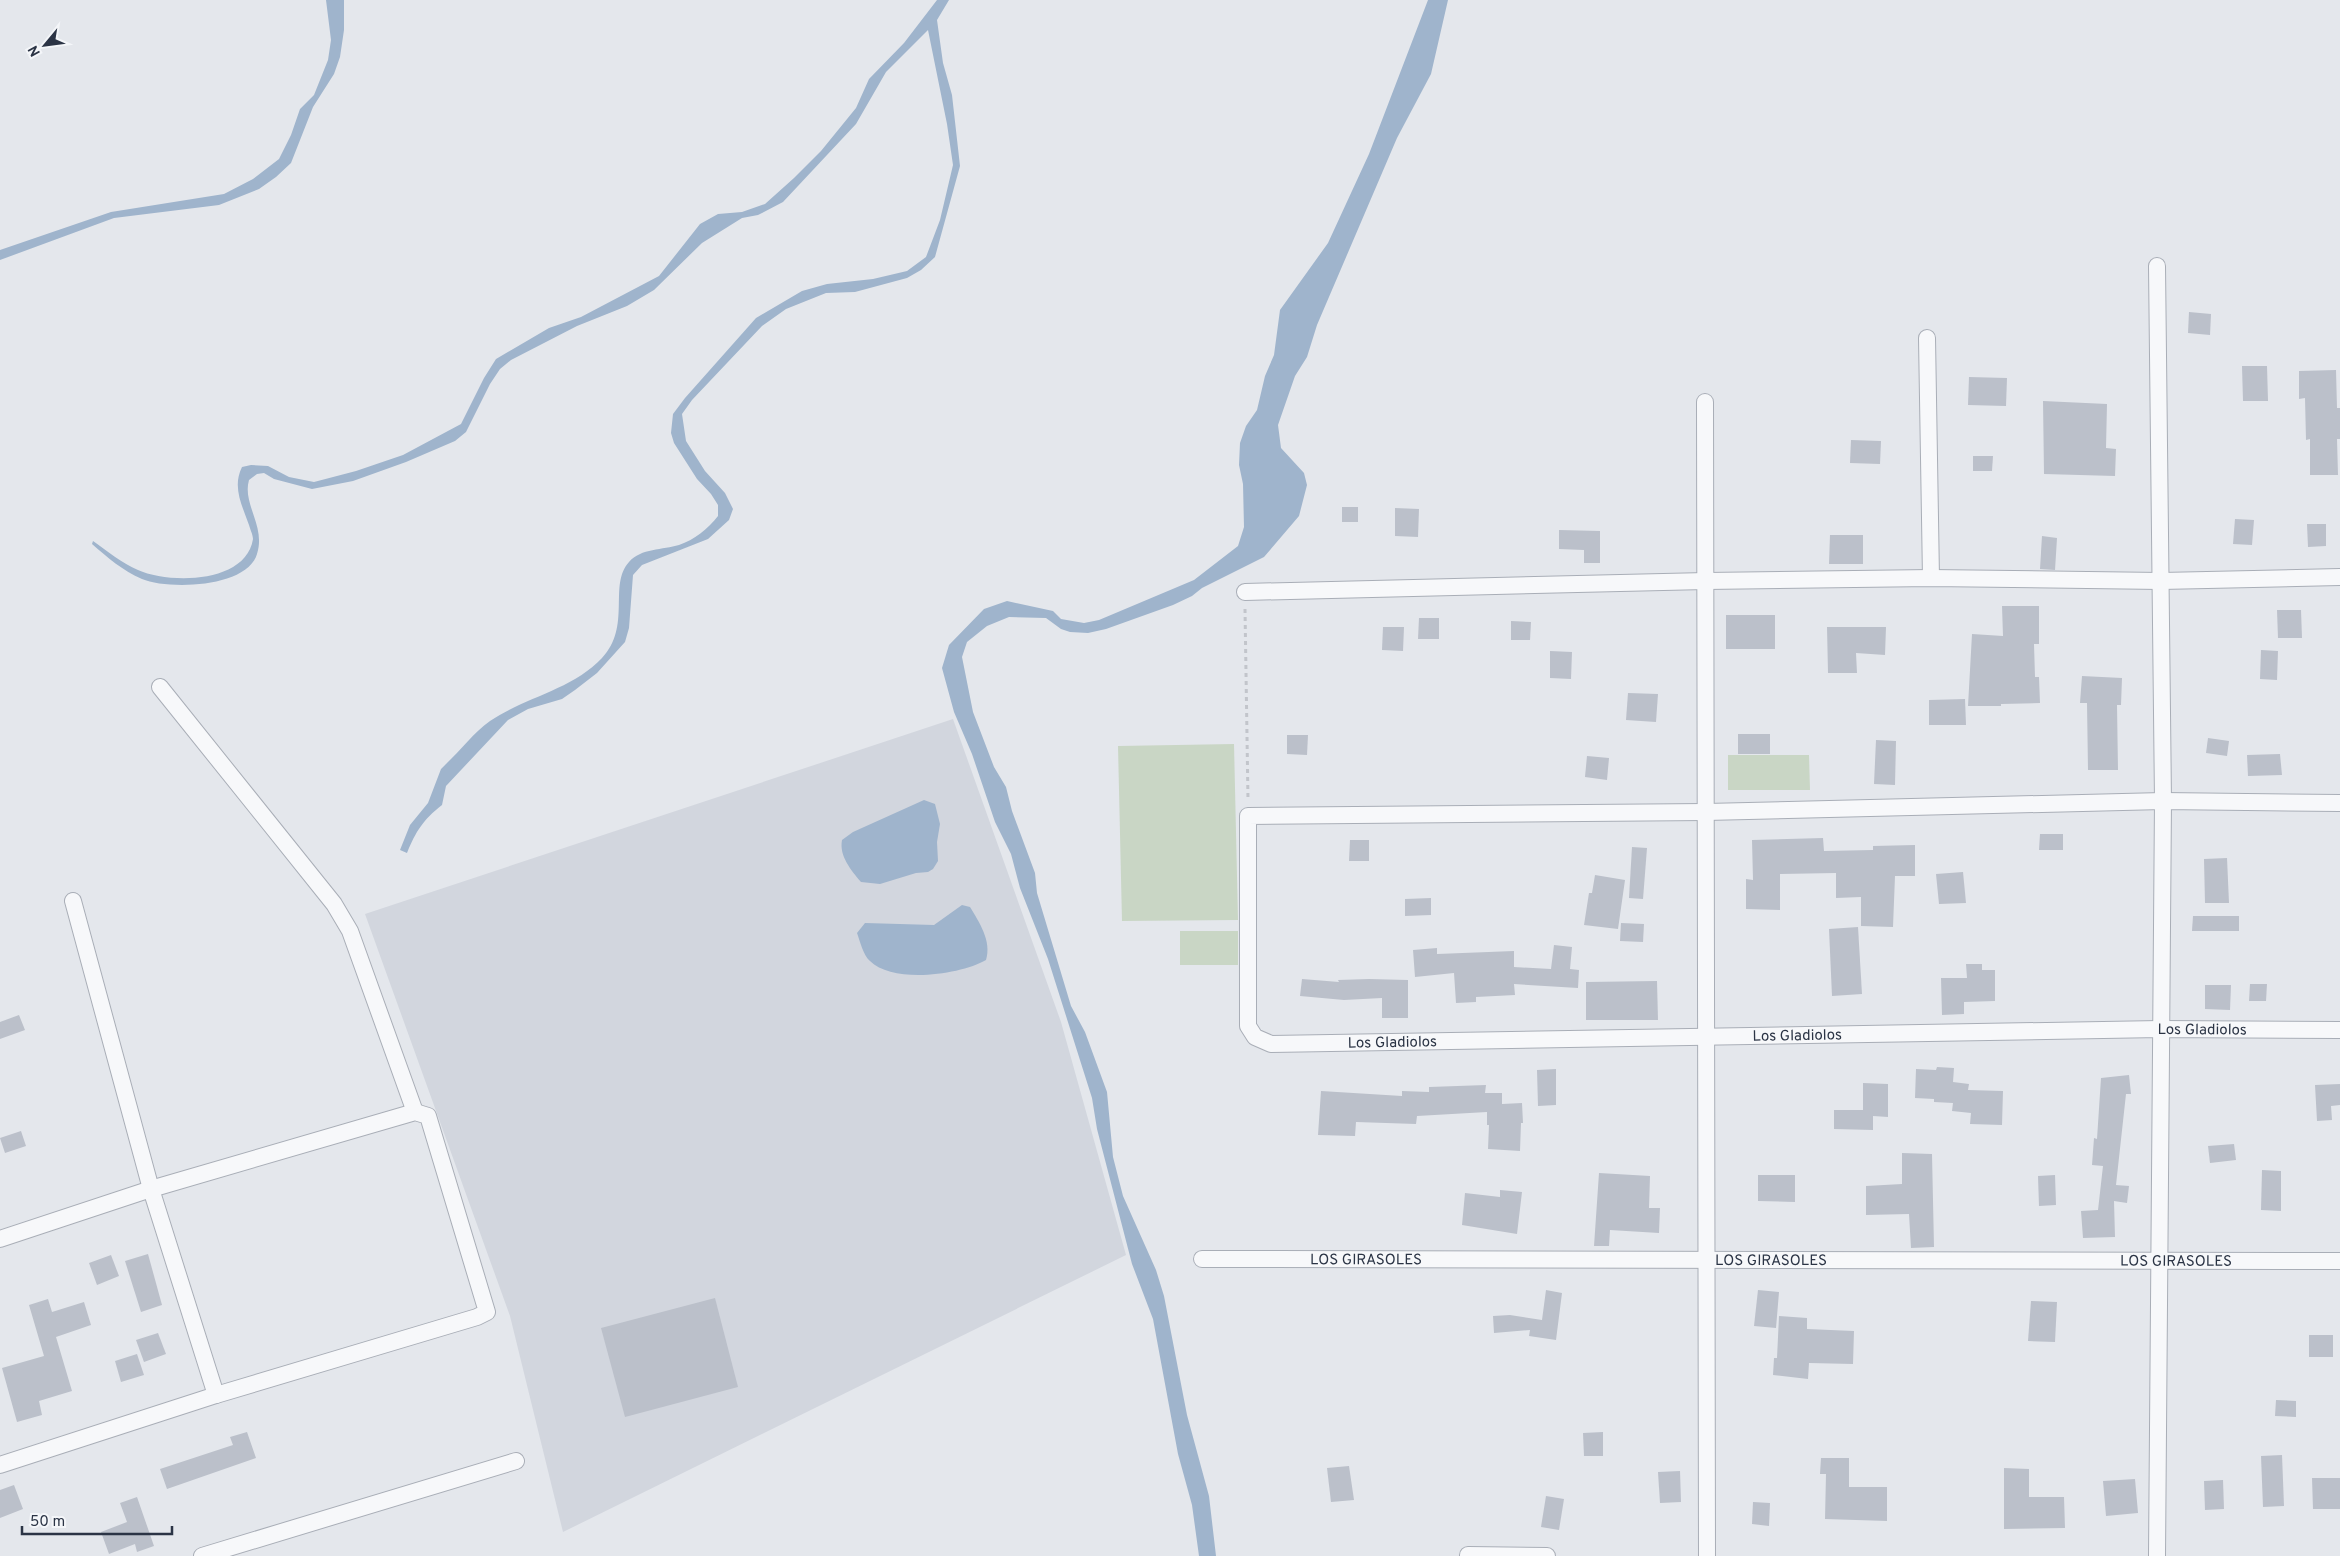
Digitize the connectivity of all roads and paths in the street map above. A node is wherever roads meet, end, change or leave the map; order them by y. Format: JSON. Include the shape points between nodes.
{"nodes":[{"id":1,"x":2157,"y":266,"type":"dead end"},
{"id":2,"x":1927,"y":338,"type":"dead end"},
{"id":3,"x":1705,"y":402,"type":"dead end"},
{"id":4,"x":2340,"y":577,"type":"edge"},
{"id":5,"x":1931,"y":578,"type":"junction"},
{"id":6,"x":1706,"y":581,"type":"junction"},
{"id":7,"x":2161,"y":581,"type":"junction"},
{"id":8,"x":1245,"y":592,"type":"joint"},
{"id":9,"x":160,"y":687,"type":"dead end"},
{"id":10,"x":2163,"y":801,"type":"junction"},
{"id":11,"x":2340,"y":803,"type":"edge"},
{"id":12,"x":1706,"y":812,"type":"junction"},
{"id":13,"x":1248,"y":816,"type":"junction"},
{"id":14,"x":73,"y":901,"type":"dead end"},
{"id":15,"x":2160,"y":1029,"type":"junction"},
{"id":16,"x":2340,"y":1030,"type":"edge"},
{"id":17,"x":1706,"y":1036,"type":"junction"},
{"id":18,"x":415,"y":1112,"type":"junction"},
{"id":19,"x":151,"y":1189,"type":"junction"},
{"id":20,"x":0,"y":1238,"type":"edge"},
{"id":21,"x":1202,"y":1259,"type":"dead end"},
{"id":22,"x":2160,"y":1260,"type":"junction"},
{"id":23,"x":1706,"y":1261,"type":"junction"},
{"id":24,"x":2340,"y":1261,"type":"edge"},
{"id":25,"x":216,"y":1395,"type":"junction"},
{"id":26,"x":516,"y":1461,"type":"dead end"},
{"id":27,"x":0,"y":1465,"type":"edge"},
{"id":28,"x":1468,"y":1555,"type":"edge"},
{"id":29,"x":202,"y":1556,"type":"edge"},
{"id":30,"x":1546,"y":1556,"type":"edge"},
{"id":31,"x":1707,"y":1556,"type":"edge"},
{"id":32,"x":2157,"y":1556,"type":"edge"}],
"edges":[{"from":1,"to":7,"type":"street"},
{"from":2,"to":5,"type":"street"},
{"from":3,"to":6,"type":"street"},
{"from":4,"to":7,"type":"street"},
{"from":5,"to":6,"type":"street"},
{"from":5,"to":7,"type":"street"},
{"from":6,"to":8,"type":"street"},
{"from":6,"to":12,"type":"street"},
{"from":7,"to":10,"type":"street"},
{"from":8,"to":13,"type":"path"},
{"from":9,"to":18,"type":"street","via":[[334,904],[350,931]]},
{"from":10,"to":11,"type":"street"},
{"from":10,"to":12,"type":"street"},
{"from":10,"to":15,"type":"street"},
{"from":12,"to":13,"type":"street"},
{"from":12,"to":17,"type":"street"},
{"from":13,"to":17,"type":"street","name":"Los Gladiolos","via":[[1248,1026],[1255,1037],[1270,1044]]},
{"from":14,"to":19,"type":"street"},
{"from":15,"to":16,"type":"street","name":"Los Gladiolos"},
{"from":15,"to":17,"type":"street","name":"Los Gladiolos"},
{"from":15,"to":22,"type":"street"},
{"from":17,"to":23,"type":"street"},
{"from":18,"to":19,"type":"street"},
{"from":18,"to":25,"type":"street","via":[[428,1116],[486,1312]]},
{"from":19,"to":20,"type":"street"},
{"from":19,"to":25,"type":"street"},
{"from":21,"to":23,"type":"street","name":"LOS GIRASOLES"},
{"from":22,"to":23,"type":"street","name":"LOS GIRASOLES"},
{"from":22,"to":24,"type":"street","name":"LOS GIRASOLES"},
{"from":22,"to":32,"type":"street"},
{"from":23,"to":31,"type":"street"},
{"from":25,"to":27,"type":"street"},
{"from":26,"to":29,"type":"street"},
{"from":28,"to":30,"type":"street"}]}
